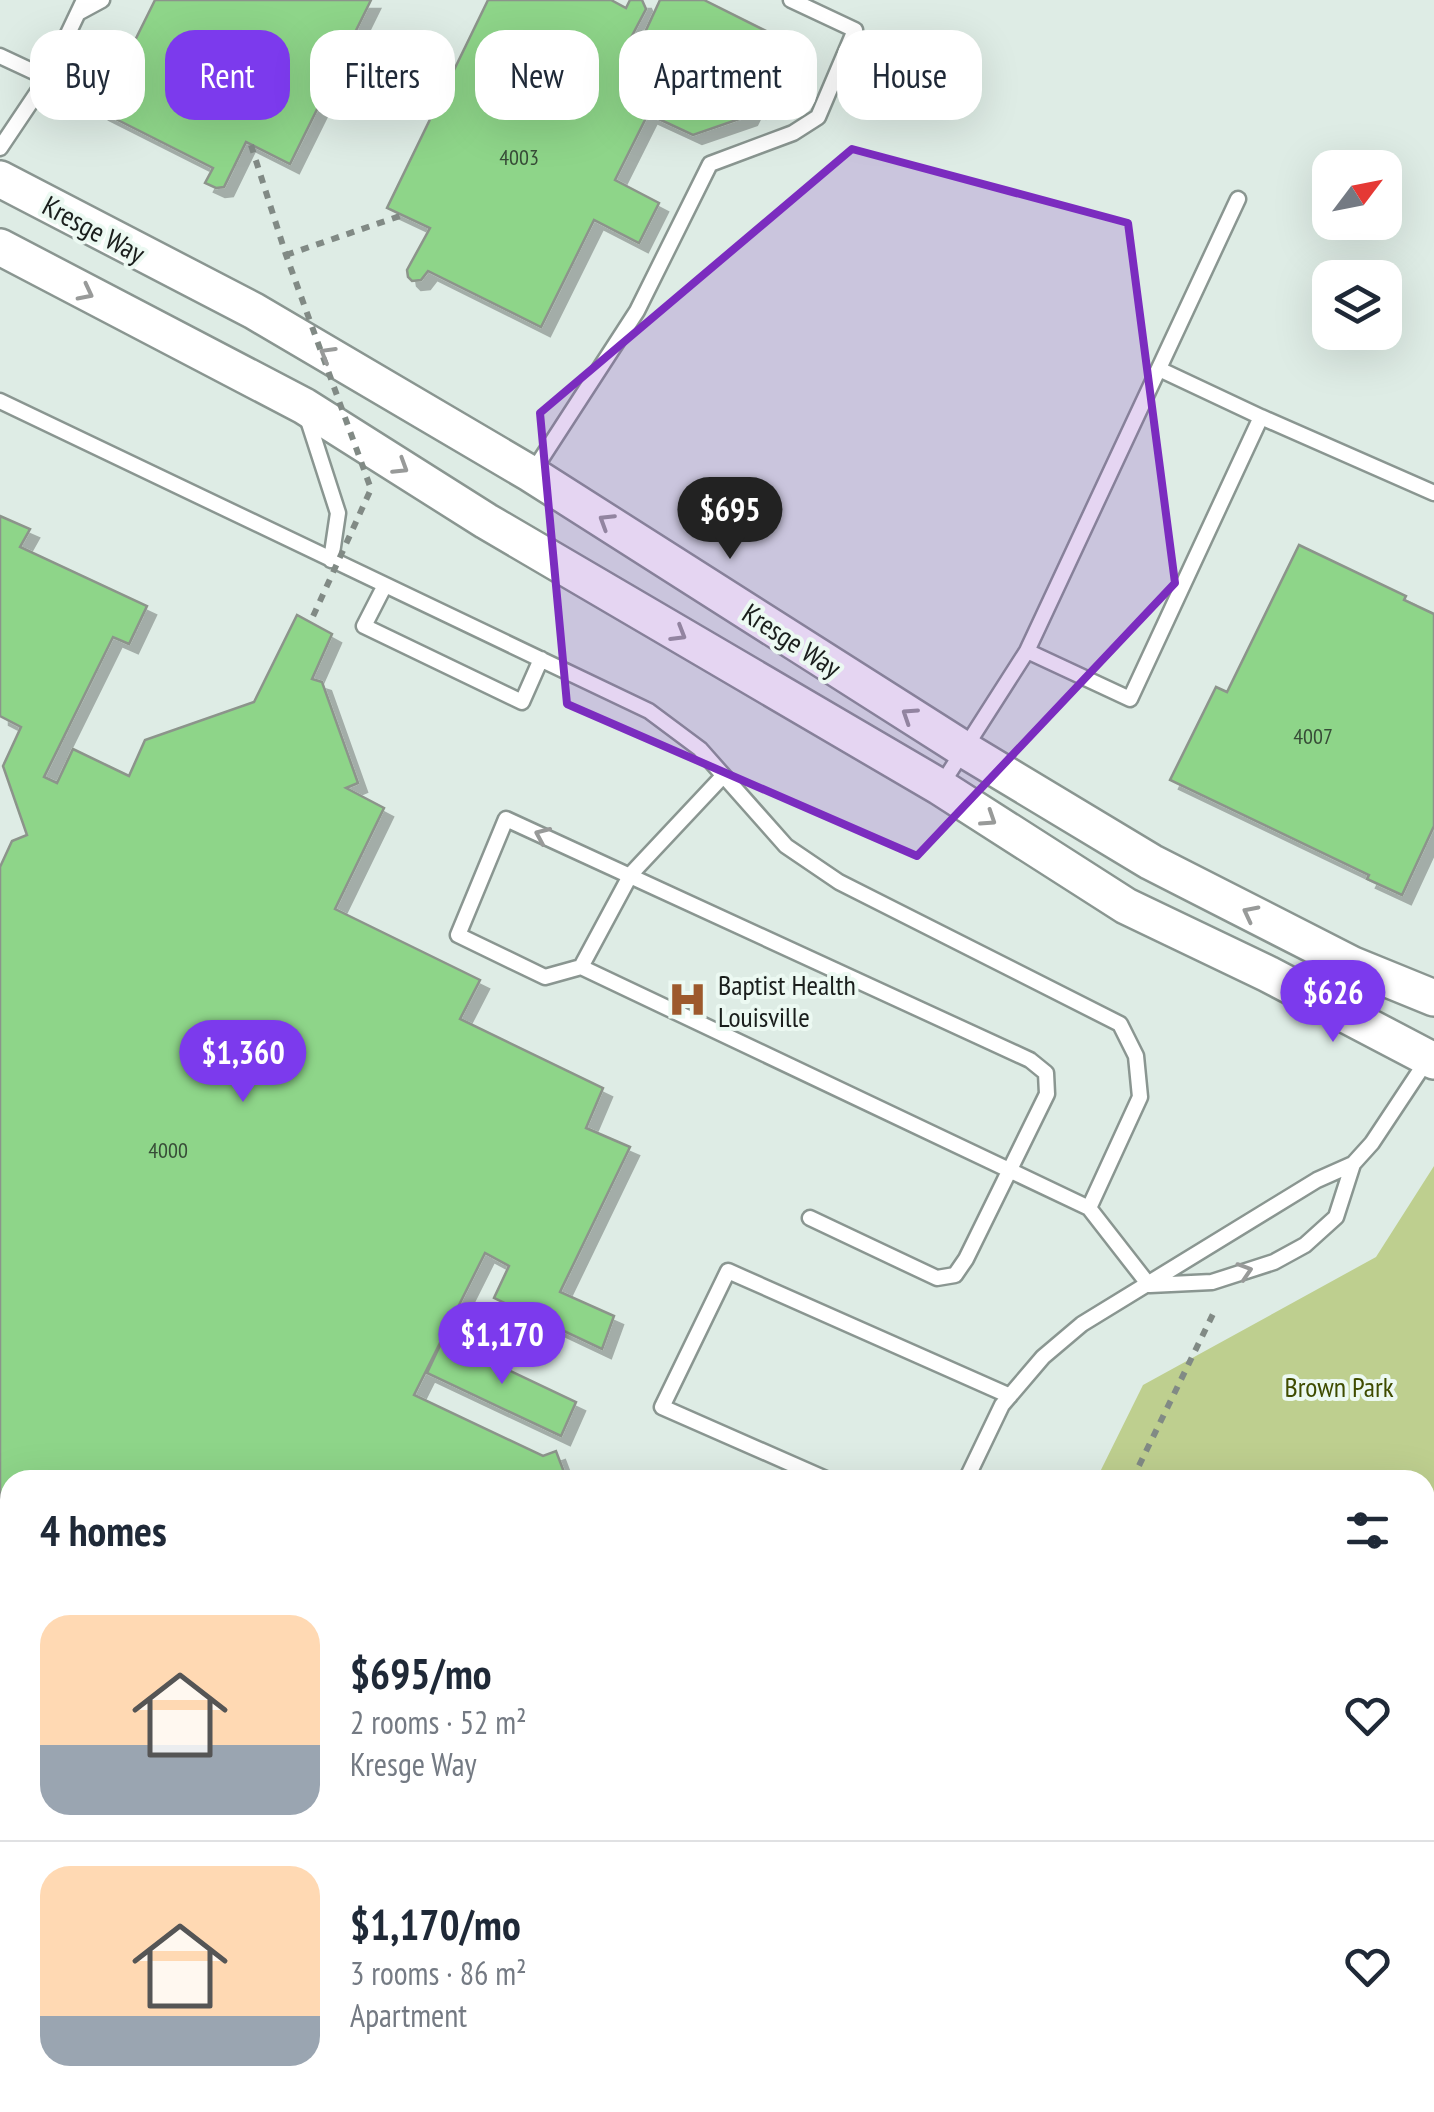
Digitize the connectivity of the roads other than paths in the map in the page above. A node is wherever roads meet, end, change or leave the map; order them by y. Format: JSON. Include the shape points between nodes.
{"nodes":[{"id":1,"x":102,"y":0,"type":"edge"},
{"id":2,"x":790,"y":0,"type":"edge"},
{"id":3,"x":80,"y":6,"type":"edge"},
{"id":4,"x":822,"y":6,"type":"edge"},
{"id":5,"x":69,"y":30,"type":"edge"},
{"id":6,"x":0,"y":56,"type":"edge"},
{"id":7,"x":30,"y":70,"type":"edge"},
{"id":8,"x":30,"y":103,"type":"edge"},
{"id":9,"x":0,"y":148,"type":"edge"},
{"id":10,"x":0,"y":179,"type":"edge"},
{"id":11,"x":1238,"y":199,"type":"dead end"},
{"id":12,"x":0,"y":247,"type":"edge"},
{"id":13,"x":1159,"y":369,"type":"junction"},
{"id":14,"x":0,"y":402,"type":"edge"},
{"id":15,"x":304,"y":406,"type":"junction"},
{"id":16,"x":1261,"y":417,"type":"junction"},
{"id":17,"x":531,"y":474,"type":"junction"},
{"id":18,"x":1434,"y":493,"type":"edge"},
{"id":19,"x":331,"y":560,"type":"junction"},
{"id":20,"x":385,"y":585,"type":"junction"},
{"id":21,"x":1026,"y":651,"type":"junction"},
{"id":22,"x":541,"y":659,"type":"junction"},
{"id":23,"x":965,"y":750,"type":"junction"},
{"id":24,"x":724,"y":776,"type":"junction"},
{"id":25,"x":940,"y":788,"type":"junction"},
{"id":26,"x":631,"y":874,"type":"junction"},
{"id":27,"x":580,"y":967,"type":"junction"},
{"id":28,"x":1434,"y":998,"type":"edge"},
{"id":29,"x":1432,"y":1055,"type":"edge"},
{"id":30,"x":1353,"y":1164,"type":"junction"},
{"id":31,"x":1009,"y":1171,"type":"junction"},
{"id":32,"x":1090,"y":1208,"type":"junction"},
{"id":33,"x":810,"y":1218,"type":"dead end"},
{"id":34,"x":1149,"y":1285,"type":"junction"},
{"id":35,"x":1010,"y":1396,"type":"junction"},
{"id":36,"x":805,"y":1470,"type":"edge"},
{"id":37,"x":971,"y":1470,"type":"edge"}],
"edges":[{"from":1,"to":3,"type":"lane"},
{"from":2,"to":4,"type":"lane"},
{"from":3,"to":5,"type":"lane"},
{"from":4,"to":17,"type":"lane","via":[[855,30],[818,117],[794,133],[710,164],[637,311]]},
{"from":6,"to":7,"type":"lane"},
{"from":8,"to":9,"type":"lane"},
{"from":17,"to":10,"type":"street","name":"Kresge Way","one_way":true,"via":[[254,311]]},
{"from":11,"to":13,"type":"lane"},
{"from":12,"to":15,"type":"street","name":"Kresge Way","one_way":true},
{"from":13,"to":16,"type":"lane"},
{"from":13,"to":21,"type":"lane"},
{"from":14,"to":19,"type":"lane"},
{"from":15,"to":19,"type":"lane","via":[[338,512]]},
{"from":15,"to":25,"type":"street","name":"Kresge Way","one_way":true},
{"from":16,"to":18,"type":"lane"},
{"from":16,"to":21,"type":"lane","via":[[1130,699]]},
{"from":23,"to":17,"type":"street","name":"Kresge Way","one_way":true},
{"from":19,"to":20,"type":"lane"},
{"from":20,"to":22,"type":"lane"},
{"from":20,"to":22,"type":"lane","via":[[364,626],[504,694],[522,702]]},
{"from":21,"to":23,"type":"lane"},
{"from":22,"to":24,"type":"lane","via":[[649,710]]},
{"from":23,"to":25,"type":"lane"},
{"from":28,"to":23,"type":"street","name":"Kresge Way","one_way":true,"via":[[1151,862]]},
{"from":24,"to":26,"type":"lane"},
{"from":24,"to":32,"type":"lane","via":[[786,846],[840,882],[1120,1024],[1136,1056],[1140,1097]]},
{"from":25,"to":29,"type":"street","name":"Kresge Way","one_way":true,"via":[[1126,906]]},
{"from":26,"to":27,"type":"lane"},
{"from":26,"to":27,"type":"lane","one_way":true,"via":[[506,820],[458,935],[544,977]]},
{"from":26,"to":31,"type":"lane","via":[[1030,1060],[1046,1073],[1047,1094]]},
{"from":27,"to":31,"type":"lane"},
{"from":29,"to":30,"type":"lane"},
{"from":30,"to":34,"type":"lane"},
{"from":34,"to":30,"type":"lane","one_way":true,"via":[[1212,1282],[1305,1244],[1336,1217]]},
{"from":31,"to":32,"type":"lane"},
{"from":31,"to":33,"type":"lane","via":[[955,1275],[938,1278]]},
{"from":32,"to":34,"type":"lane"},
{"from":34,"to":35,"type":"lane","via":[[1082,1324],[1042,1356]]},
{"from":35,"to":36,"type":"lane","via":[[728,1270],[662,1407]]},
{"from":35,"to":37,"type":"lane"}]}
